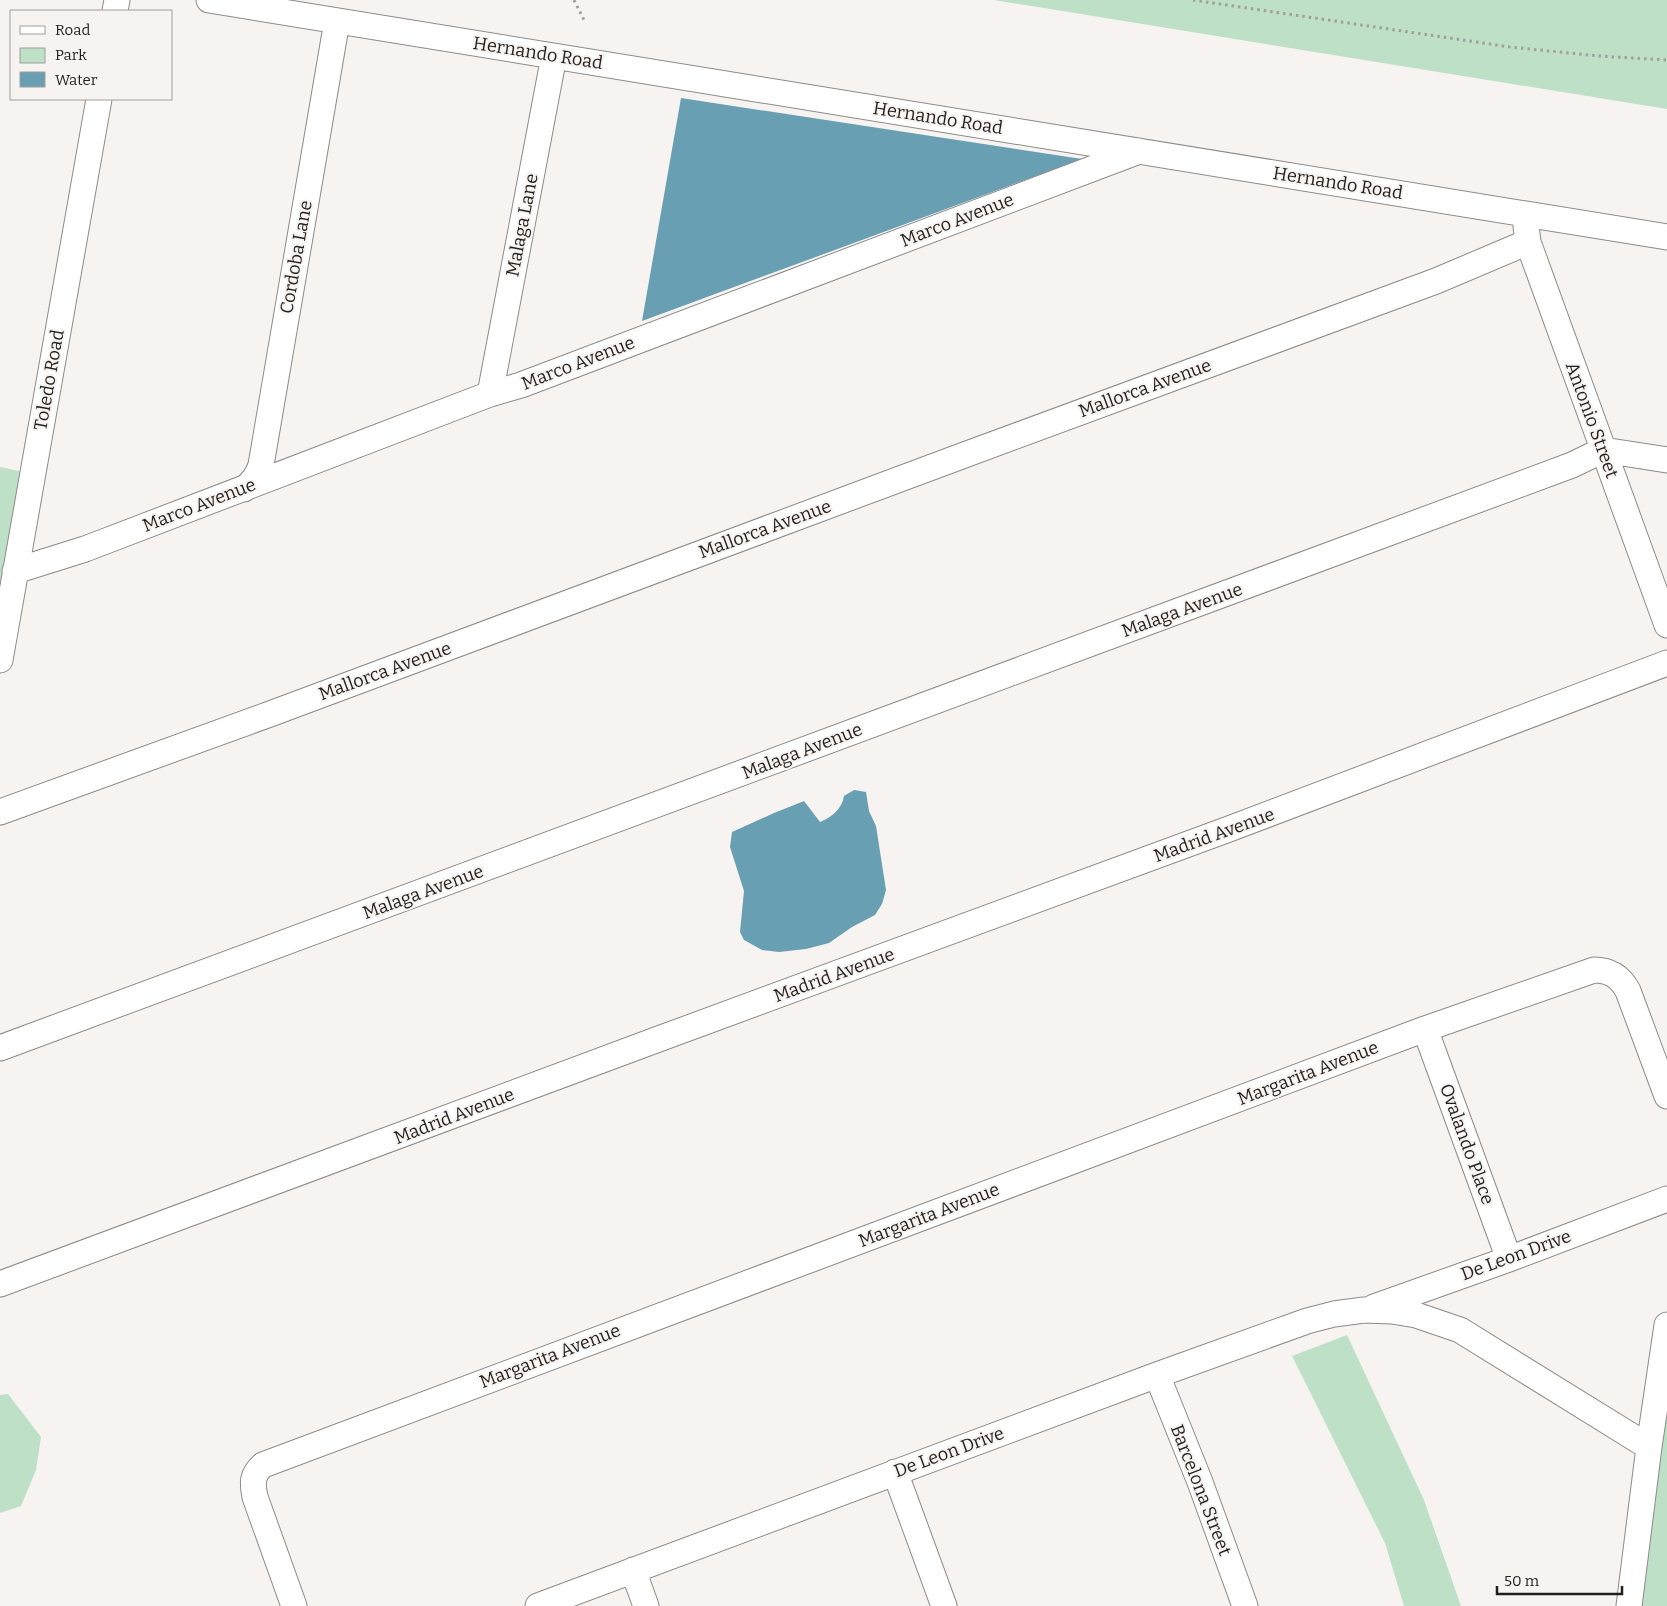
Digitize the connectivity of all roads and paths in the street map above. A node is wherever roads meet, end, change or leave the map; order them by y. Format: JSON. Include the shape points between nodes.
{"nodes":[{"id":1,"x":209,"y":0,"type":"edge"},
{"id":2,"x":574,"y":0,"type":"edge"},
{"id":3,"x":1194,"y":0,"type":"edge"},
{"id":4,"x":337,"y":20,"type":"junction"},
{"id":5,"x":585,"y":22,"type":"dead end"},
{"id":6,"x":554,"y":56,"type":"junction"},
{"id":7,"x":1667,"y":60,"type":"edge"},
{"id":8,"x":99,"y":100,"type":"edge"},
{"id":9,"x":1140,"y":151,"type":"junction"},
{"id":10,"x":1524,"y":214,"type":"junction"},
{"id":11,"x":1667,"y":237,"type":"edge"},
{"id":12,"x":1528,"y":242,"type":"junction"},
{"id":13,"x":490,"y":394,"type":"junction"},
{"id":14,"x":1603,"y":450,"type":"junction"},
{"id":15,"x":1667,"y":460,"type":"edge"},
{"id":16,"x":244,"y":489,"type":"junction"},
{"id":17,"x":15,"y":572,"type":"junction"},
{"id":18,"x":1667,"y":625,"type":"edge"},
{"id":19,"x":0,"y":660,"type":"edge"},
{"id":20,"x":1667,"y":663,"type":"edge"},
{"id":21,"x":0,"y":812,"type":"edge"},
{"id":22,"x":1425,"y":1029,"type":"junction"},
{"id":23,"x":0,"y":1048,"type":"edge"},
{"id":24,"x":1667,"y":1096,"type":"edge"},
{"id":25,"x":1667,"y":1199,"type":"edge"},
{"id":26,"x":1509,"y":1259,"type":"junction"},
{"id":27,"x":0,"y":1284,"type":"edge"},
{"id":28,"x":1364,"y":1310,"type":"junction"},
{"id":29,"x":1667,"y":1325,"type":"edge"},
{"id":30,"x":1157,"y":1375,"type":"junction"},
{"id":31,"x":1649,"y":1447,"type":"junction"},
{"id":32,"x":895,"y":1472,"type":"junction"},
{"id":33,"x":633,"y":1570,"type":"junction"},
{"id":34,"x":294,"y":1606,"type":"edge"},
{"id":35,"x":538,"y":1606,"type":"edge"},
{"id":36,"x":646,"y":1606,"type":"edge"},
{"id":37,"x":944,"y":1606,"type":"edge"},
{"id":38,"x":1245,"y":1606,"type":"edge"},
{"id":39,"x":1629,"y":1606,"type":"edge"}],
"edges":[{"from":1,"to":4,"type":"street","name":"Hernando Road"},
{"from":2,"to":5,"type":"path"},
{"from":3,"to":7,"type":"path","via":[[1510,47]]},
{"from":4,"to":6,"type":"street","name":"Hernando Road"},
{"from":4,"to":16,"type":"street","name":"Cordoba Lane","via":[[261,465],[258,474]]},
{"from":6,"to":9,"type":"street","name":"Hernando Road"},
{"from":6,"to":13,"type":"street","name":"Malaga Lane"},
{"from":8,"to":17,"type":"street","name":"Toledo Road"},
{"from":9,"to":10,"type":"street","name":"Hernando Road"},
{"from":9,"to":13,"type":"street","name":"Marco Avenue","via":[[530,382]]},
{"from":10,"to":11,"type":"street","name":"Hernando Road"},
{"from":10,"to":12,"type":"street","name":"Antonio Street"},
{"from":12,"to":14,"type":"street","name":"Antonio Street"},
{"from":12,"to":21,"type":"street","name":"Mallorca Avenue","via":[[1426,285]]},
{"from":13,"to":16,"type":"street","name":"Marco Avenue"},
{"from":14,"to":15,"type":"street"},
{"from":14,"to":18,"type":"street","name":"Antonio Street"},
{"from":14,"to":23,"type":"street","name":"Malaga Avenue","via":[[1563,469]]},
{"from":16,"to":17,"type":"street","name":"Marco Avenue"},
{"from":17,"to":19,"type":"street","name":"Toledo Road"},
{"from":20,"to":27,"type":"street","name":"Madrid Avenue","via":[[1229,830]]},
{"from":22,"to":24,"type":"street","name":"Margarita Avenue","via":[[1594,970],[1604,970],[1617,976],[1628,991]]},
{"from":22,"to":26,"type":"street","name":"Ovalando Place"},
{"from":22,"to":34,"type":"street","name":"Margarita Avenue","via":[[263,1464],[255,1472],[252,1482],[255,1497]]},
{"from":25,"to":26,"type":"street","name":"De Leon Drive"},
{"from":26,"to":28,"type":"street","name":"De Leon Drive"},
{"from":28,"to":30,"type":"street","name":"De Leon Drive","via":[[1307,1321]]},
{"from":28,"to":31,"type":"street","name":"De Leon Drive","via":[[1416,1315],[1460,1330]]},
{"from":29,"to":31,"type":"street"},
{"from":30,"to":32,"type":"street","name":"De Leon Drive"},
{"from":30,"to":38,"type":"street","name":"Barcelona Street"},
{"from":31,"to":39,"type":"street"},
{"from":32,"to":33,"type":"street","name":"De Leon Drive"},
{"from":32,"to":37,"type":"street"},
{"from":33,"to":35,"type":"street","name":"De Leon Drive"},
{"from":33,"to":36,"type":"street"}]}
